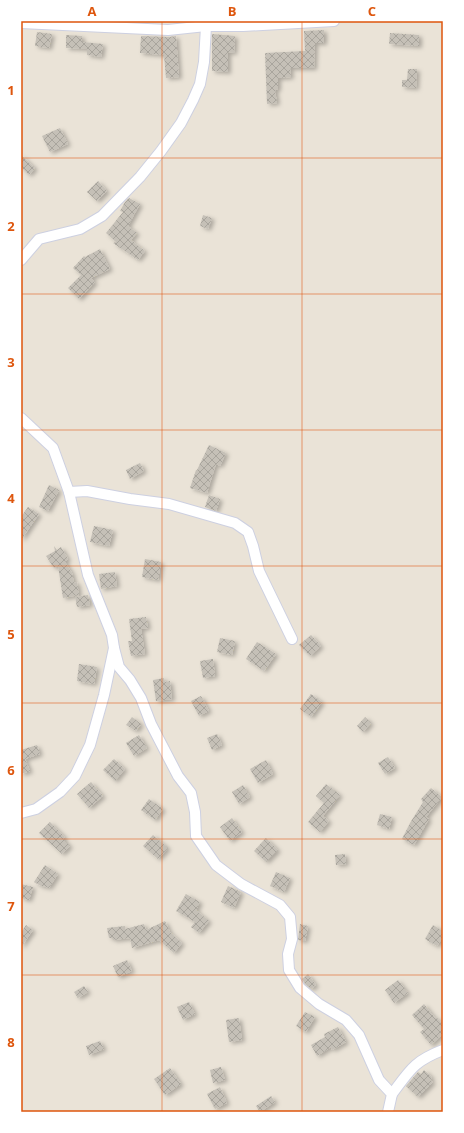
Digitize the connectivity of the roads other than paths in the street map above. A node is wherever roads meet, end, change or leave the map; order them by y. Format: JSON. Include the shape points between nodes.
{"nodes":[{"id":1,"x":334,"y":21,"type":"edge"},
{"id":2,"x":21,"y":23,"type":"edge"},
{"id":3,"x":206,"y":26,"type":"junction"},
{"id":4,"x":21,"y":260,"type":"edge"},
{"id":5,"x":21,"y":418,"type":"edge"},
{"id":6,"x":69,"y":492,"type":"junction"},
{"id":7,"x":292,"y":639,"type":"dead end"},
{"id":8,"x":114,"y":648,"type":"junction"},
{"id":9,"x":21,"y":813,"type":"edge"},
{"id":10,"x":443,"y":1050,"type":"edge"},
{"id":11,"x":392,"y":1094,"type":"junction"},
{"id":12,"x":388,"y":1112,"type":"edge"}],
"edges":[{"from":1,"to":3,"type":"street"},
{"from":2,"to":3,"type":"street","via":[[168,30]]},
{"from":3,"to":4,"type":"street","via":[[200,84],[181,123],[157,156],[102,216],[80,229],[39,239]]},
{"from":5,"to":6,"type":"street","via":[[53,448]]},
{"from":6,"to":7,"type":"street","via":[[87,491],[169,504],[235,523],[248,532],[259,571]]},
{"from":6,"to":8,"type":"street","via":[[88,575],[112,635]]},
{"from":8,"to":9,"type":"street","via":[[90,745],[75,776],[60,792],[42,805]]},
{"from":8,"to":11,"type":"street","via":[[120,667],[141,698],[151,724],[178,776],[191,793],[196,836],[216,865],[241,884],[280,905],[290,917],[292,939],[288,954],[289,970],[300,988],[319,1004],[346,1020],[359,1035],[379,1080]]},
{"from":10,"to":11,"type":"street","via":[[414,1066]]},
{"from":11,"to":12,"type":"street"}]}
